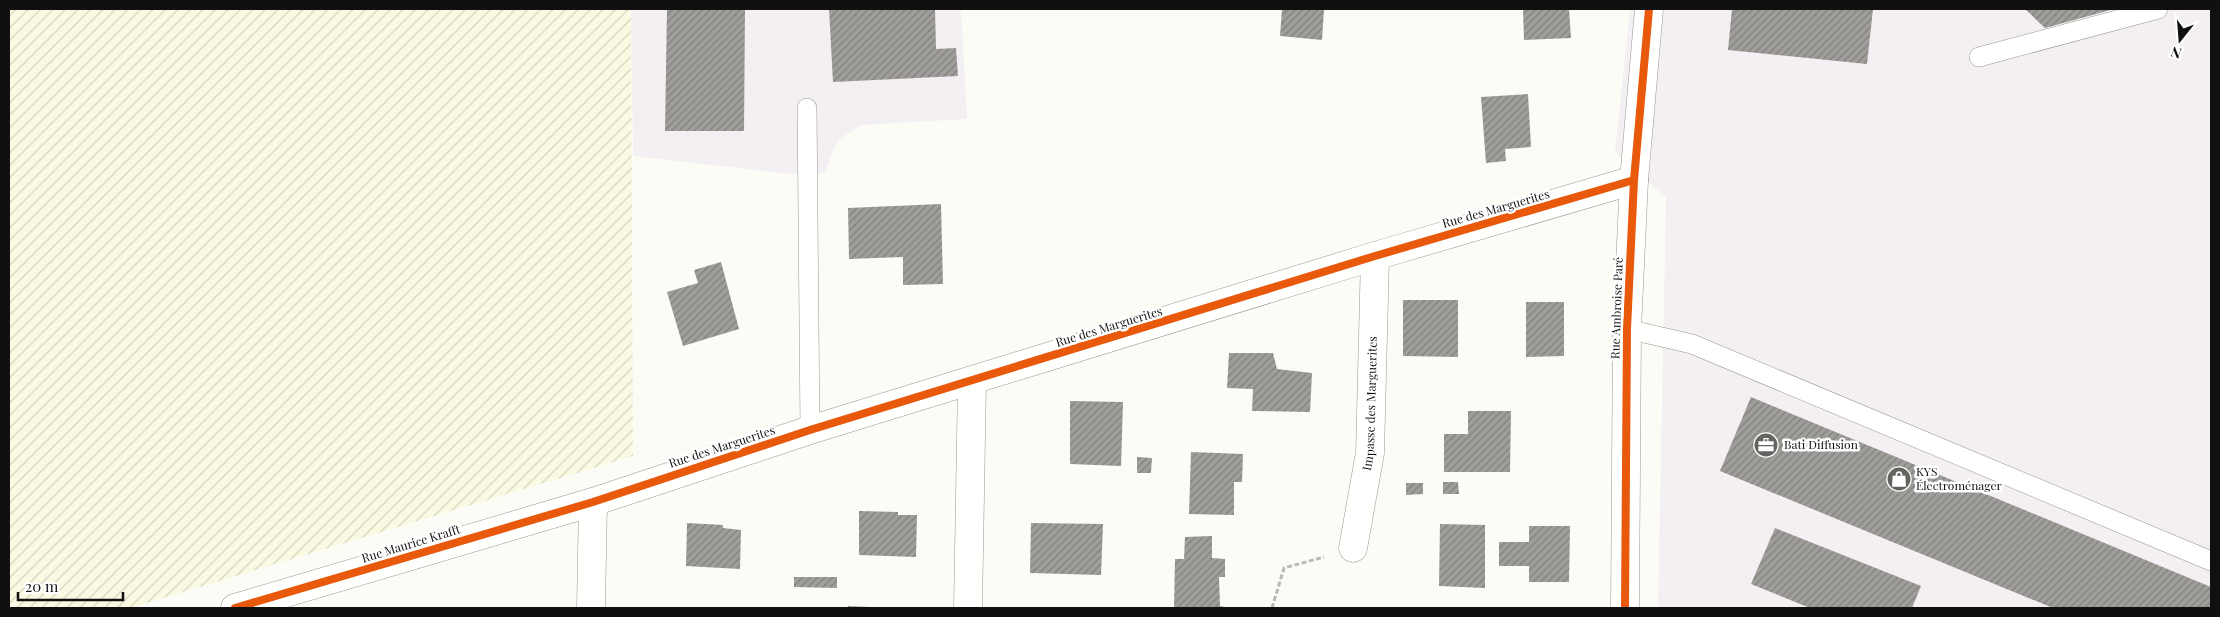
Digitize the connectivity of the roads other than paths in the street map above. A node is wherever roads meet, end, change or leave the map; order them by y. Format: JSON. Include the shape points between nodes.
{"nodes":[{"id":1,"x":1650,"y":9,"type":"edge"},
{"id":2,"x":2158,"y":9,"type":"edge"},
{"id":3,"x":1979,"y":57,"type":"dead end"},
{"id":4,"x":807,"y":108,"type":"dead end"},
{"id":5,"x":1634,"y":180,"type":"junction"},
{"id":6,"x":1375,"y":256,"type":"junction"},
{"id":7,"x":1627,"y":329,"type":"junction"},
{"id":8,"x":972,"y":382,"type":"junction"},
{"id":9,"x":810,"y":430,"type":"junction"},
{"id":10,"x":593,"y":502,"type":"junction"},
{"id":11,"x":1353,"y":548,"type":"road end"},
{"id":12,"x":2211,"y":561,"type":"edge"},
{"id":13,"x":235,"y":608,"type":"edge"},
{"id":14,"x":591,"y":608,"type":"edge"},
{"id":15,"x":968,"y":608,"type":"edge"},
{"id":16,"x":1625,"y":608,"type":"edge"}],
"edges":[{"from":1,"to":5,"type":"street","name":"Rue Ambroise Paré"},
{"from":2,"to":3,"type":"lane"},
{"from":4,"to":9,"type":"lane"},
{"from":5,"to":6,"type":"street","name":"Rue des Marguerites"},
{"from":5,"to":7,"type":"street","name":"Rue Ambroise Paré"},
{"from":6,"to":8,"type":"street","name":"Rue des Marguerites"},
{"from":6,"to":11,"type":"street","name":"Impasse des Marguerites","via":[[1370,453]]},
{"from":7,"to":12,"type":"lane","via":[[1692,344]]},
{"from":7,"to":16,"type":"street","name":"Rue Ambroise Paré"},
{"from":8,"to":9,"type":"street","name":"Rue des Marguerites"},
{"from":8,"to":15,"type":"street"},
{"from":9,"to":10,"type":"street","name":"Rue des Marguerites"},
{"from":10,"to":13,"type":"street","name":"Rue Maurice Krafft"},
{"from":10,"to":14,"type":"street"}]}
